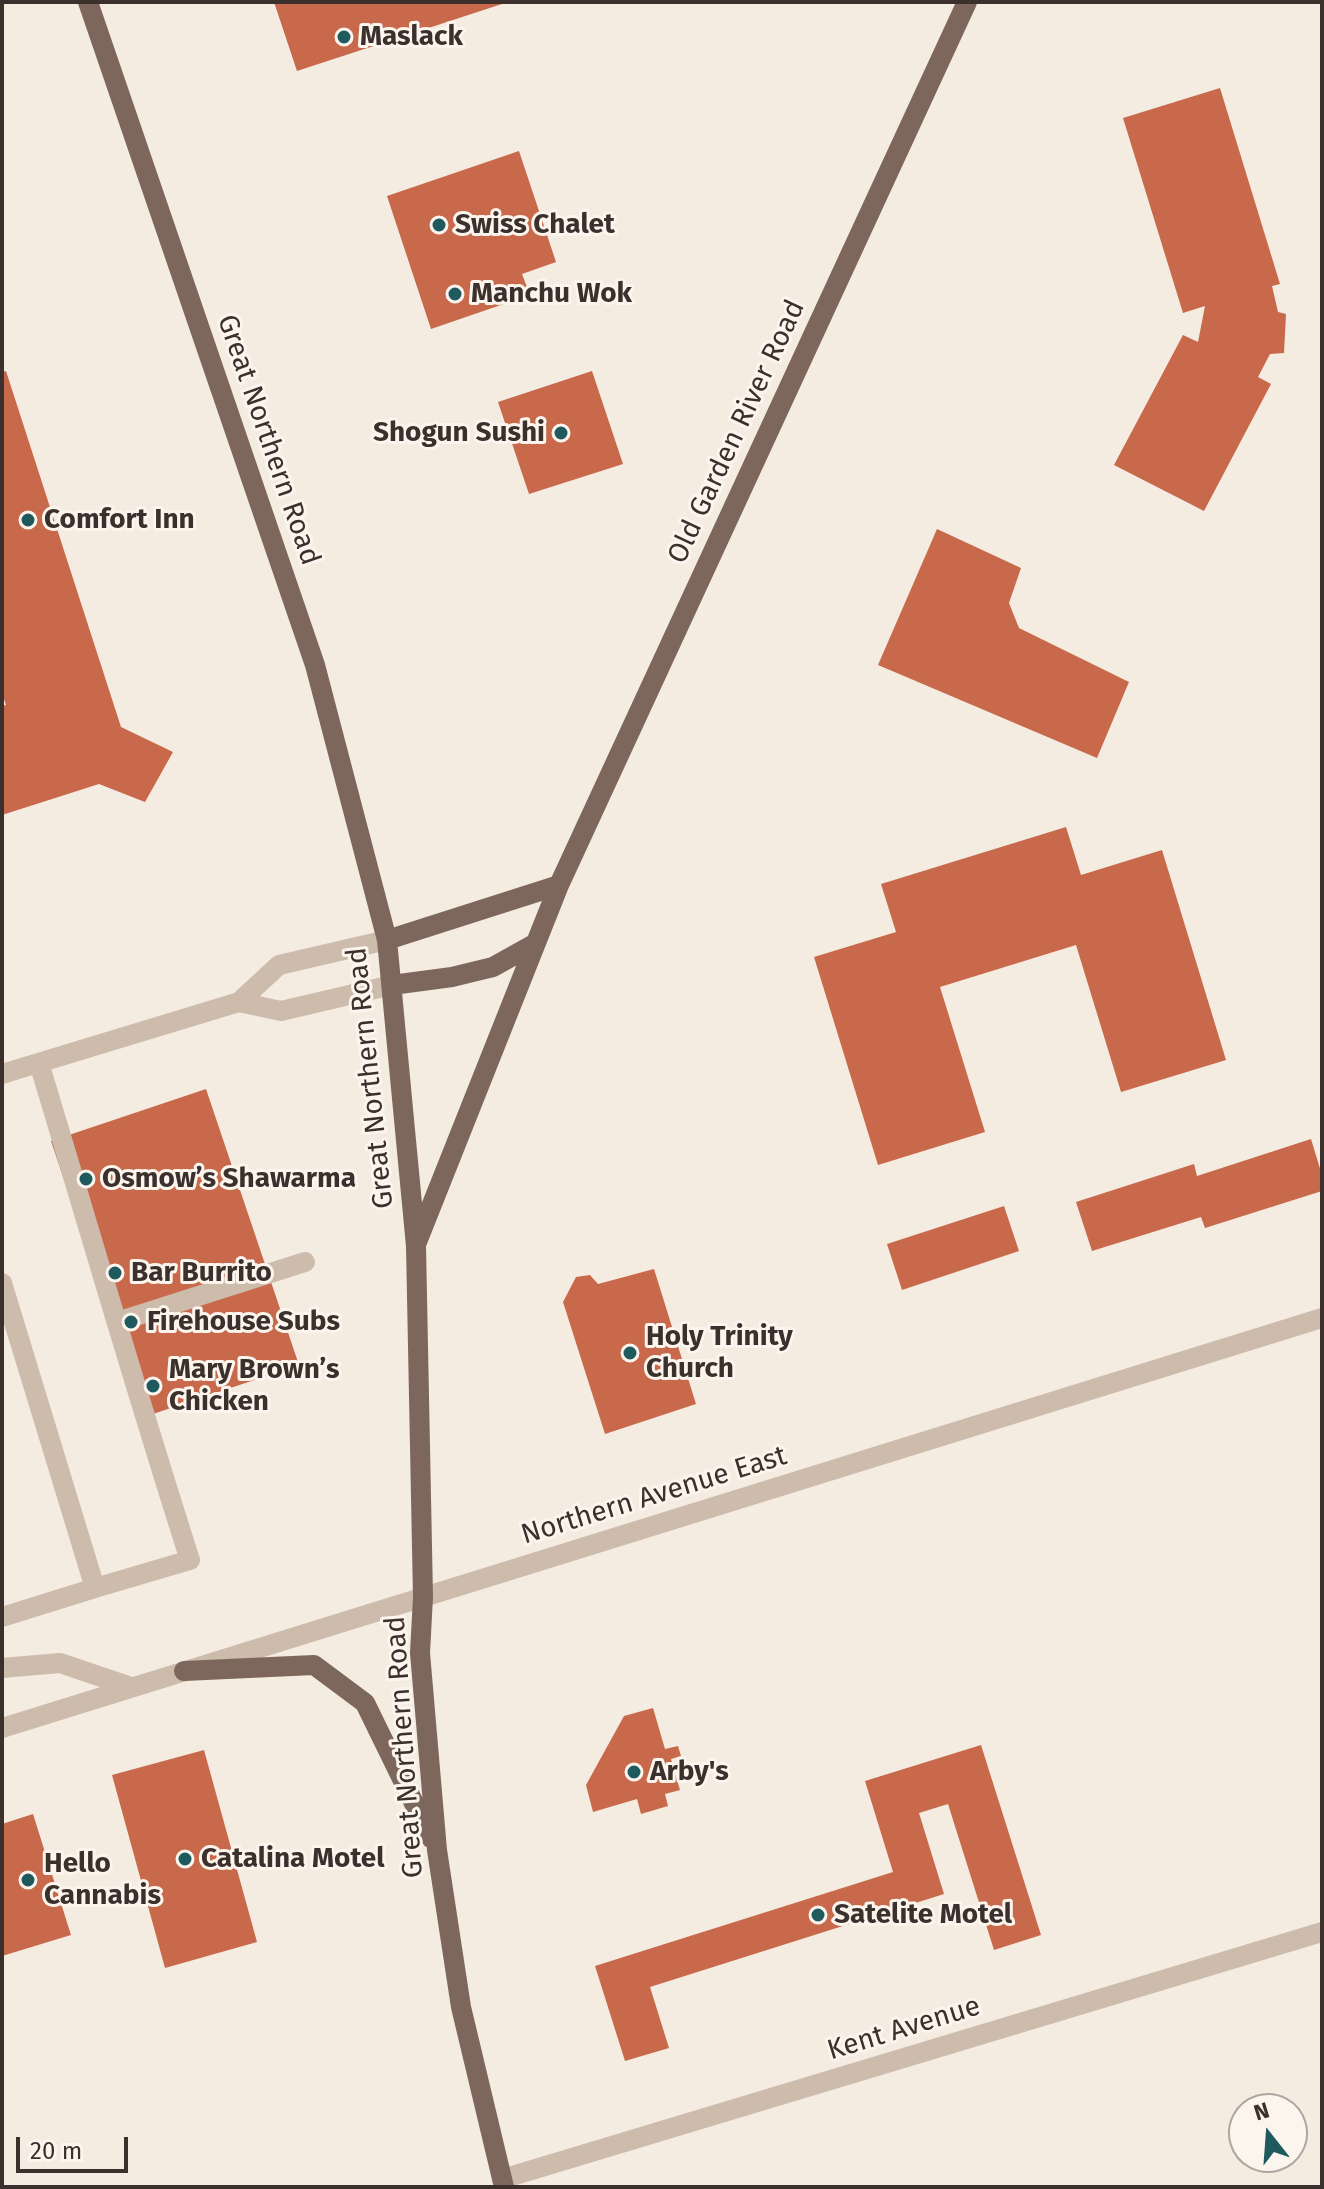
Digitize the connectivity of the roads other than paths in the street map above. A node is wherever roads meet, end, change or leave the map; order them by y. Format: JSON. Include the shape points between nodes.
{"nodes":[{"id":1,"x":88,"y":2,"type":"edge"},
{"id":2,"x":967,"y":2,"type":"edge"},
{"id":3,"x":559,"y":885,"type":"junction"},
{"id":4,"x":387,"y":940,"type":"junction"},
{"id":5,"x":536,"y":943,"type":"junction"},
{"id":6,"x":392,"y":985,"type":"junction"},
{"id":7,"x":239,"y":1002,"type":"junction"},
{"id":8,"x":39,"y":1063,"type":"junction"},
{"id":9,"x":2,"y":1074,"type":"edge"},
{"id":10,"x":416,"y":1246,"type":"junction"},
{"id":11,"x":305,"y":1262,"type":"dead end"},
{"id":12,"x":3,"y":1290,"type":"edge"},
{"id":13,"x":1322,"y":1318,"type":"edge"},
{"id":14,"x":117,"y":1322,"type":"junction"},
{"id":15,"x":95,"y":1588,"type":"junction"},
{"id":16,"x":423,"y":1597,"type":"junction"},
{"id":17,"x":2,"y":1617,"type":"edge"},
{"id":18,"x":2,"y":1668,"type":"edge"},
{"id":19,"x":184,"y":1671,"type":"junction"},
{"id":20,"x":131,"y":1687,"type":"junction"},
{"id":21,"x":2,"y":1728,"type":"edge"},
{"id":22,"x":437,"y":1850,"type":"junction"},
{"id":23,"x":1322,"y":1932,"type":"edge"},
{"id":24,"x":503,"y":2183,"type":"edge"}],
"edges":[{"from":1,"to":4,"type":"main road","name":"Great Northern Road","via":[[315,665]]},
{"from":2,"to":3,"type":"main road","name":"Old Garden River Road"},
{"from":3,"to":4,"type":"main road"},
{"from":3,"to":5,"type":"main road","name":"Old Garden River Road"},
{"from":4,"to":6,"type":"main road","name":"Great Northern Road"},
{"from":4,"to":7,"type":"street","via":[[279,965]]},
{"from":5,"to":6,"type":"main road","via":[[493,967]]},
{"from":5,"to":10,"type":"main road","name":"Old Garden River Road"},
{"from":6,"to":7,"type":"street","via":[[281,1011]]},
{"from":6,"to":10,"type":"main road","name":"Great Northern Road"},
{"from":7,"to":8,"type":"street"},
{"from":8,"to":9,"type":"street"},
{"from":8,"to":14,"type":"street"},
{"from":10,"to":16,"type":"main road","name":"Great Northern Road"},
{"from":11,"to":14,"type":"street"},
{"from":12,"to":15,"type":"street"},
{"from":13,"to":16,"type":"street","name":"Northern Avenue East"},
{"from":14,"to":15,"type":"street","via":[[190,1560]]},
{"from":15,"to":17,"type":"street"},
{"from":16,"to":19,"type":"street","name":"Northern Avenue East"},
{"from":16,"to":22,"type":"main road","name":"Great Northern Road","via":[[420,1653]]},
{"from":18,"to":20,"type":"street","via":[[60,1663]]},
{"from":19,"to":20,"type":"street","name":"Northern Avenue East"},
{"from":19,"to":22,"type":"main road","via":[[314,1665],[365,1703]]},
{"from":20,"to":21,"type":"street","name":"Northern Avenue East"},
{"from":22,"to":24,"type":"main road","name":"Great Northern Road","via":[[461,2007]]},
{"from":23,"to":24,"type":"street","name":"Kent Avenue"}]}
